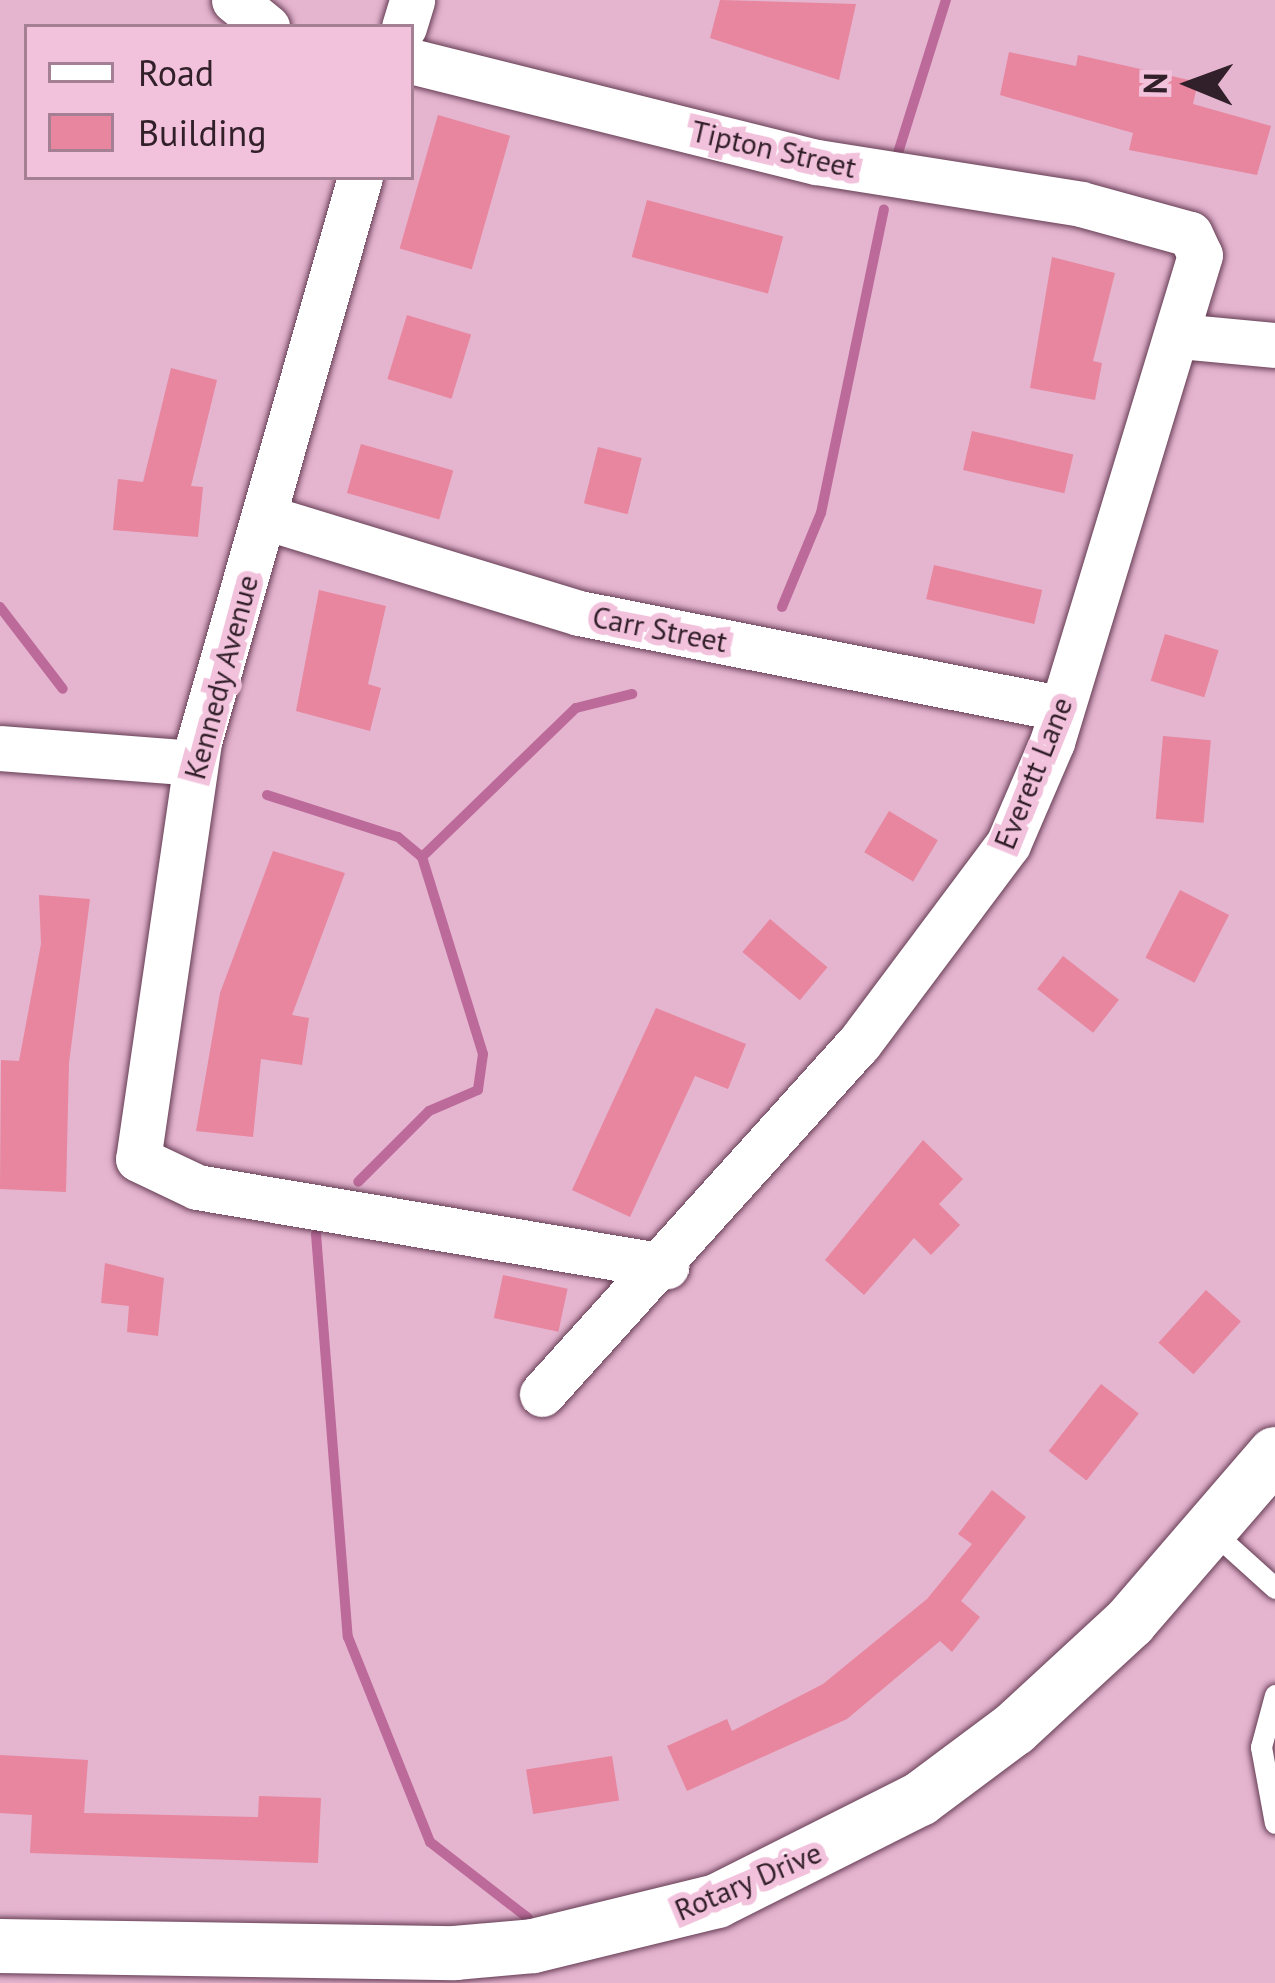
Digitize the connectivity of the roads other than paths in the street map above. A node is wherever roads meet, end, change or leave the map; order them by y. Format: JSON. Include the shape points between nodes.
{"nodes":[{"id":1,"x":234,"y":0,"type":"edge"},
{"id":2,"x":263,"y":24,"type":"edge"},
{"id":3,"x":414,"y":62,"type":"edge"},
{"id":4,"x":359,"y":180,"type":"edge"},
{"id":5,"x":1141,"y":221,"type":"joint"},
{"id":6,"x":1179,"y":336,"type":"junction"},
{"id":7,"x":1275,"y":345,"type":"edge"},
{"id":8,"x":266,"y":517,"type":"junction"},
{"id":9,"x":1062,"y":709,"type":"junction"},
{"id":10,"x":0,"y":748,"type":"edge"},
{"id":11,"x":194,"y":763,"type":"junction"},
{"id":12,"x":666,"y":1266,"type":"junction"},
{"id":13,"x":542,"y":1394,"type":"dead end"},
{"id":14,"x":1275,"y":1454,"type":"edge"},
{"id":15,"x":1212,"y":1531,"type":"junction"},
{"id":16,"x":1275,"y":1588,"type":"edge"},
{"id":17,"x":1275,"y":1695,"type":"edge"},
{"id":18,"x":1275,"y":1823,"type":"edge"},
{"id":19,"x":0,"y":1946,"type":"edge"},
{"id":20,"x":494,"y":1966,"type":"edge"}],
"edges":[{"from":1,"to":2,"type":"street"},
{"from":3,"to":5,"type":"street","name":"Tipton Street","via":[[818,162]]},
{"from":4,"to":8,"type":"street","name":"Kennedy Avenue"},
{"from":5,"to":6,"type":"street","name":"Everett Lane","via":[[1190,234],[1200,255]]},
{"from":6,"to":7,"type":"street"},
{"from":6,"to":9,"type":"street","name":"Everett Lane"},
{"from":8,"to":9,"type":"street","name":"Carr Street","via":[[579,613]]},
{"from":8,"to":11,"type":"street","name":"Kennedy Avenue"},
{"from":9,"to":12,"type":"street","name":"Everett Lane","via":[[1008,844],[968,908]]},
{"from":10,"to":11,"type":"street"},
{"from":11,"to":12,"type":"street","name":"Kennedy Avenue","via":[[138,1159],[161,1178]]},
{"from":12,"to":13,"type":"street","name":"Everett Lane"},
{"from":14,"to":15,"type":"street","name":"Rotary Drive"},
{"from":15,"to":16,"type":"lane"},
{"from":15,"to":20,"type":"street","name":"Rotary Drive","via":[[1014,1729],[920,1799],[717,1901]]},
{"from":17,"to":18,"type":"lane","via":[[1262,1747]]},
{"from":19,"to":20,"type":"street","name":"Rotary Drive"}]}
